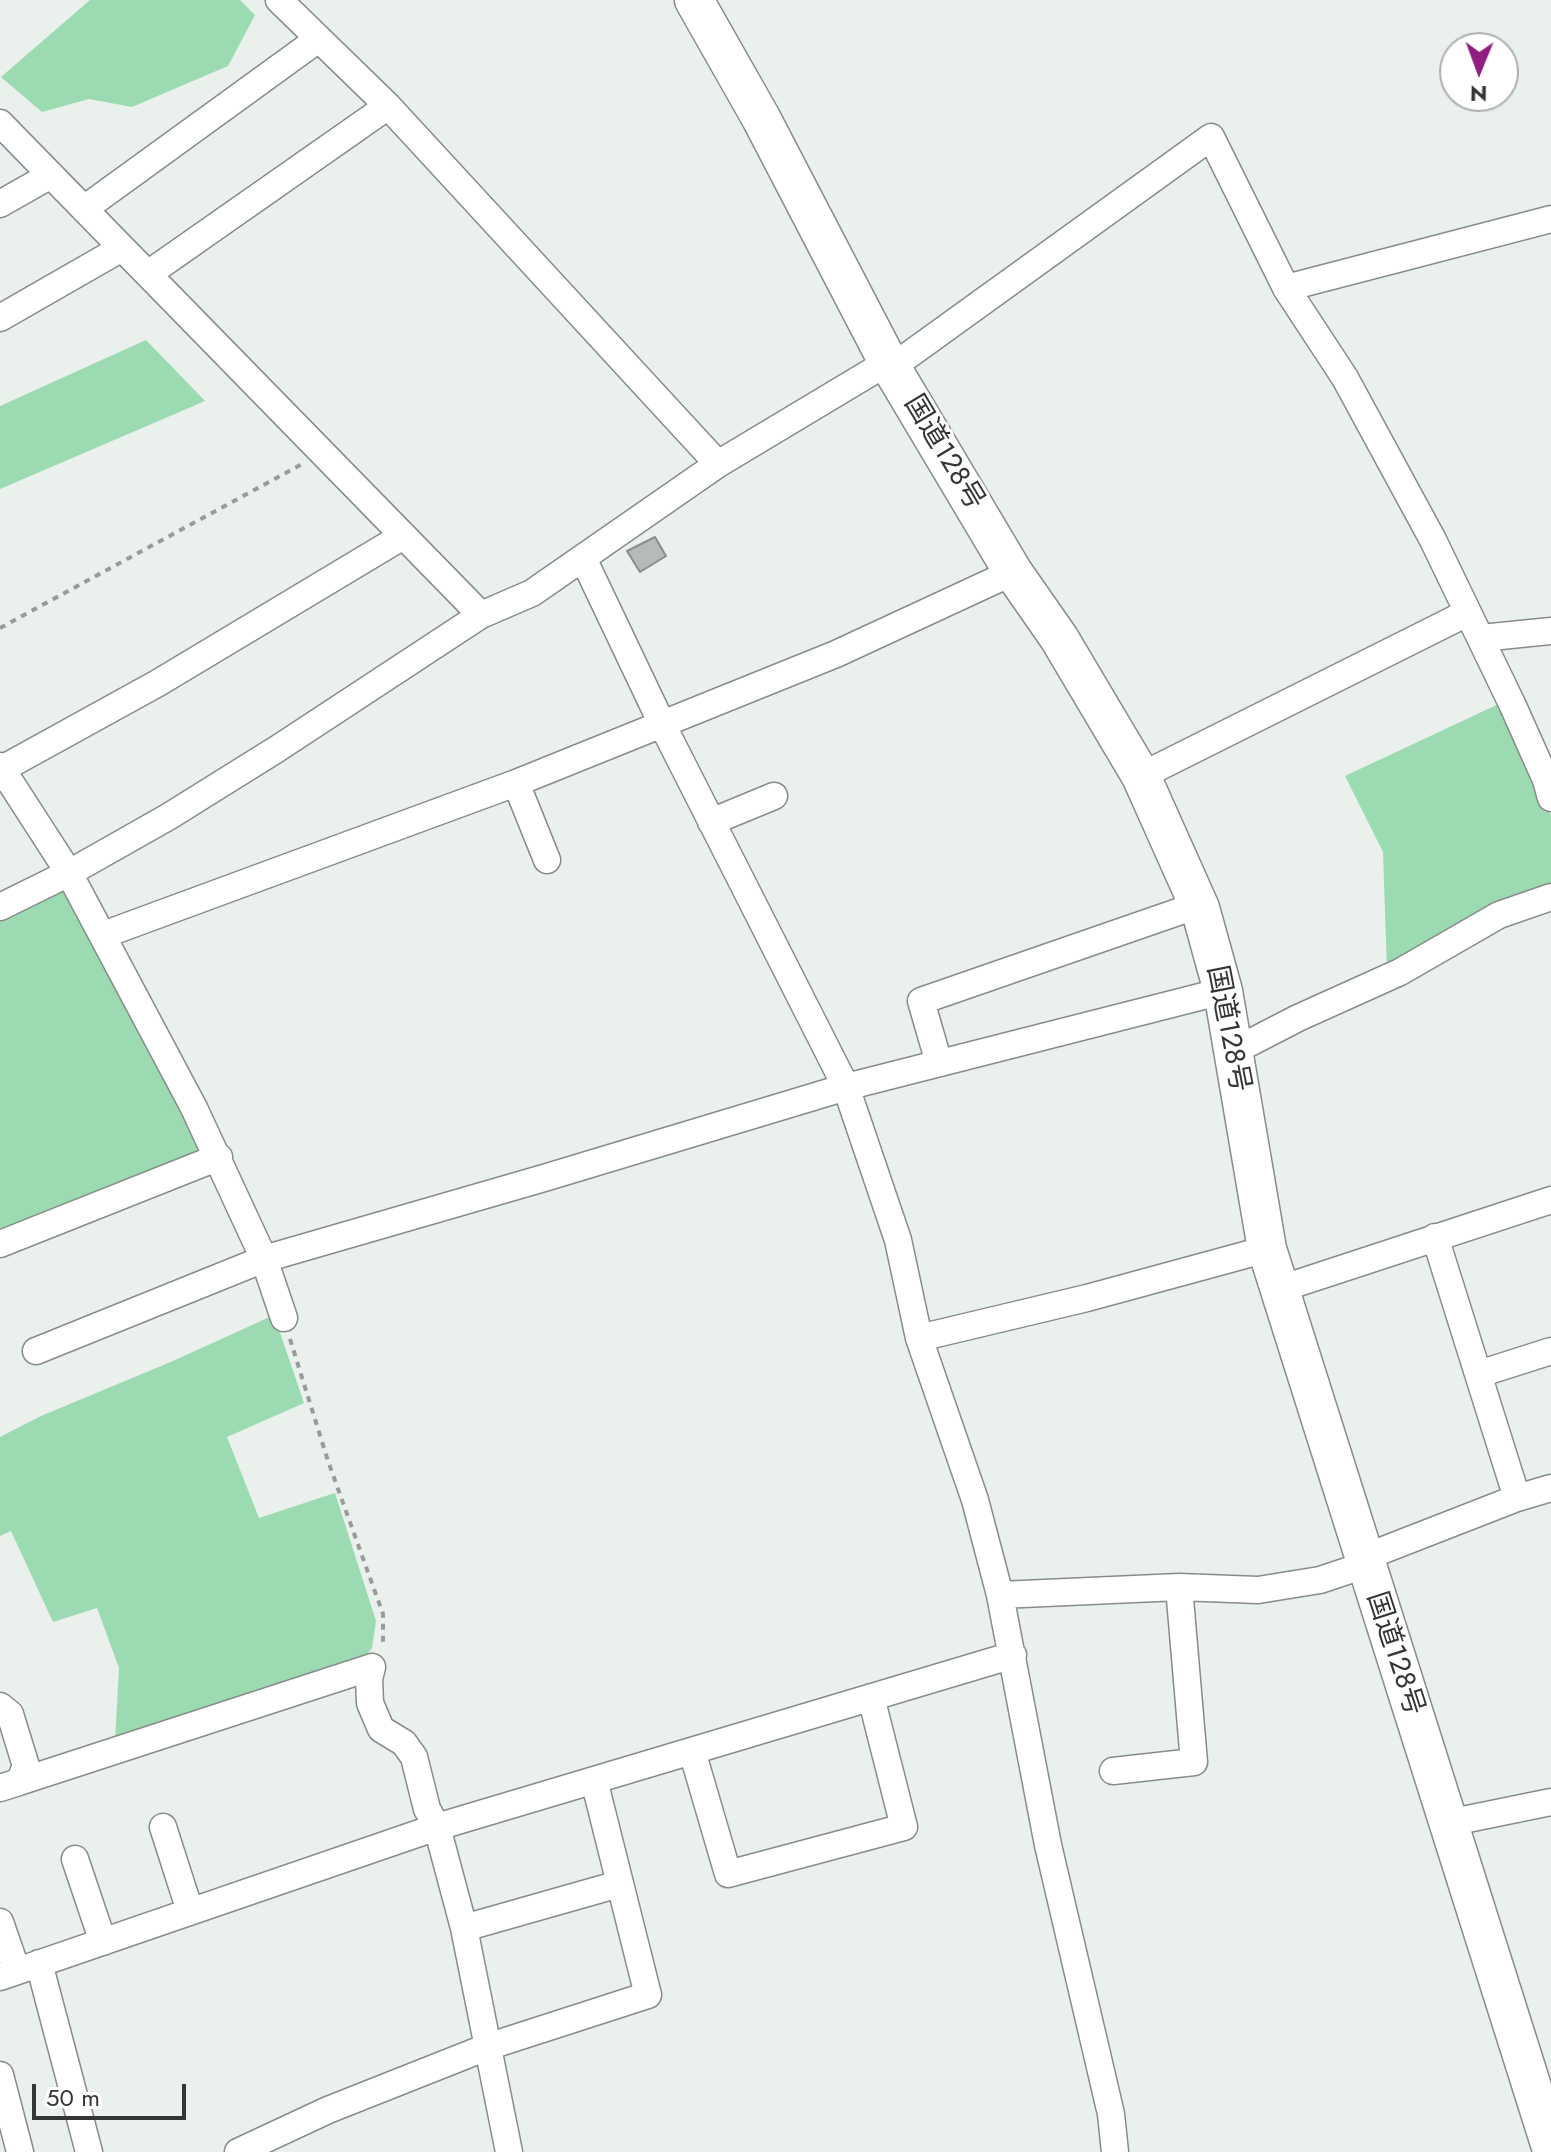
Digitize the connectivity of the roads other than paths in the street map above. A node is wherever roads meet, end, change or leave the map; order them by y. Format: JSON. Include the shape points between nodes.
{"nodes":[{"id":1,"x":279,"y":0,"type":"edge"},
{"id":2,"x":694,"y":0,"type":"edge"},
{"id":3,"x":317,"y":40,"type":"junction"},
{"id":4,"x":388,"y":106,"type":"junction"},
{"id":5,"x":0,"y":123,"type":"edge"},
{"id":6,"x":51,"y":175,"type":"junction"},
{"id":7,"x":0,"y":204,"type":"edge"},
{"id":8,"x":84,"y":209,"type":"junction"},
{"id":9,"x":1551,"y":219,"type":"edge"},
{"id":10,"x":122,"y":248,"type":"junction"},
{"id":11,"x":148,"y":274,"type":"junction"},
{"id":12,"x":1286,"y":288,"type":"junction"},
{"id":13,"x":0,"y":318,"type":"edge"},
{"id":14,"x":888,"y":362,"type":"junction"},
{"id":15,"x":718,"y":464,"type":"junction"},
{"id":16,"x":403,"y":536,"type":"junction"},
{"id":17,"x":583,"y":558,"type":"junction"},
{"id":18,"x":1013,"y":572,"type":"junction"},
{"id":19,"x":1467,"y":613,"type":"junction"},
{"id":20,"x":481,"y":615,"type":"junction"},
{"id":21,"x":1551,"y":631,"type":"edge"},
{"id":22,"x":1481,"y":638,"type":"junction"},
{"id":23,"x":662,"y":724,"type":"junction"},
{"id":24,"x":1,"y":768,"type":"edge"},
{"id":25,"x":1141,"y":776,"type":"junction"},
{"id":26,"x":516,"y":783,"type":"junction"},
{"id":27,"x":774,"y":796,"type":"dead end"},
{"id":28,"x":1551,"y":798,"type":"edge"},
{"id":29,"x":711,"y":822,"type":"junction"},
{"id":30,"x":547,"y":860,"type":"dead end"},
{"id":31,"x":69,"y":873,"type":"junction"},
{"id":32,"x":1551,"y":897,"type":"edge"},
{"id":33,"x":1198,"y":905,"type":"junction"},
{"id":34,"x":0,"y":907,"type":"edge"},
{"id":35,"x":103,"y":935,"type":"junction"},
{"id":36,"x":1223,"y":991,"type":"junction"},
{"id":37,"x":1234,"y":1051,"type":"junction"},
{"id":38,"x":939,"y":1063,"type":"junction"},
{"id":39,"x":846,"y":1087,"type":"junction"},
{"id":40,"x":219,"y":1157,"type":"junction"},
{"id":41,"x":1551,"y":1200,"type":"edge"},
{"id":42,"x":1435,"y":1237,"type":"junction"},
{"id":43,"x":0,"y":1244,"type":"edge"},
{"id":44,"x":1267,"y":1249,"type":"junction"},
{"id":45,"x":264,"y":1259,"type":"junction"},
{"id":46,"x":1280,"y":1289,"type":"junction"},
{"id":47,"x":284,"y":1318,"type":"road end"},
{"id":48,"x":919,"y":1338,"type":"junction"},
{"id":49,"x":36,"y":1351,"type":"dead end"},
{"id":50,"x":1551,"y":1351,"type":"edge"},
{"id":51,"x":1479,"y":1374,"type":"junction"},
{"id":52,"x":1551,"y":1488,"type":"edge"},
{"id":53,"x":1517,"y":1498,"type":"junction"},
{"id":54,"x":1363,"y":1558,"type":"junction"},
{"id":55,"x":1179,"y":1587,"type":"junction"},
{"id":56,"x":1000,"y":1595,"type":"junction"},
{"id":57,"x":1013,"y":1655,"type":"junction"},
{"id":58,"x":871,"y":1697,"type":"junction"},
{"id":59,"x":0,"y":1706,"type":"edge"},
{"id":60,"x":692,"y":1751,"type":"junction"},
{"id":61,"x":1113,"y":1771,"type":"dead end"},
{"id":62,"x":594,"y":1780,"type":"junction"},
{"id":63,"x":9,"y":1785,"type":"edge"},
{"id":64,"x":1551,"y":1802,"type":"edge"},
{"id":65,"x":1448,"y":1823,"type":"junction"},
{"id":66,"x":163,"y":1827,"type":"dead end"},
{"id":67,"x":437,"y":1827,"type":"junction"},
{"id":68,"x":75,"y":1859,"type":"dead end"},
{"id":69,"x":619,"y":1884,"type":"junction"},
{"id":70,"x":190,"y":1911,"type":"junction"},
{"id":71,"x":0,"y":1922,"type":"edge"},
{"id":72,"x":464,"y":1928,"type":"junction"},
{"id":73,"x":103,"y":1942,"type":"junction"},
{"id":74,"x":19,"y":1970,"type":"edge"},
{"id":75,"x":487,"y":2047,"type":"junction"},
{"id":76,"x":0,"y":2075,"type":"edge"},
{"id":77,"x":1551,"y":2147,"type":"edge"},
{"id":78,"x":20,"y":2152,"type":"edge"},
{"id":79,"x":89,"y":2152,"type":"edge"},
{"id":80,"x":238,"y":2152,"type":"edge"},
{"id":81,"x":509,"y":2152,"type":"edge"},
{"id":82,"x":1115,"y":2152,"type":"edge"}],
"edges":[{"from":1,"to":3,"type":"street"},
{"from":2,"to":14,"type":"highway","name":"国道128号"},
{"from":3,"to":4,"type":"street"},
{"from":3,"to":8,"type":"street"},
{"from":4,"to":11,"type":"street"},
{"from":4,"to":15,"type":"street"},
{"from":5,"to":6,"type":"street"},
{"from":6,"to":7,"type":"street"},
{"from":6,"to":8,"type":"street"},
{"from":8,"to":10,"type":"street"},
{"from":9,"to":12,"type":"street"},
{"from":10,"to":11,"type":"street"},
{"from":10,"to":13,"type":"street"},
{"from":11,"to":16,"type":"street"},
{"from":12,"to":14,"type":"street","via":[[1211,137],[906,357]]},
{"from":12,"to":19,"type":"street","via":[[1384,446]]},
{"from":14,"to":15,"type":"street"},
{"from":14,"to":18,"type":"highway","name":"国道128号"},
{"from":15,"to":17,"type":"street"},
{"from":16,"to":20,"type":"street"},
{"from":16,"to":24,"type":"street","via":[[158,683]]},
{"from":17,"to":20,"type":"street","via":[[532,593]]},
{"from":17,"to":23,"type":"street"},
{"from":18,"to":23,"type":"street","via":[[836,654]]},
{"from":18,"to":25,"type":"highway","name":"国道128号"},
{"from":19,"to":22,"type":"street"},
{"from":19,"to":25,"type":"street"},
{"from":20,"to":31,"type":"street","via":[[277,749]]},
{"from":21,"to":22,"type":"street"},
{"from":22,"to":28,"type":"street"},
{"from":23,"to":26,"type":"street"},
{"from":23,"to":29,"type":"street"},
{"from":24,"to":31,"type":"street"},
{"from":25,"to":33,"type":"highway","name":"国道128号"},
{"from":26,"to":30,"type":"street"},
{"from":26,"to":35,"type":"street"},
{"from":27,"to":29,"type":"street"},
{"from":29,"to":39,"type":"street"},
{"from":31,"to":34,"type":"street"},
{"from":31,"to":35,"type":"street"},
{"from":32,"to":37,"type":"street","via":[[1499,915],[1400,972]]},
{"from":33,"to":36,"type":"highway","name":"国道128号"},
{"from":33,"to":38,"type":"street","via":[[921,1001]]},
{"from":35,"to":40,"type":"street"},
{"from":36,"to":37,"type":"highway","name":"国道128号"},
{"from":36,"to":38,"type":"street"},
{"from":37,"to":44,"type":"highway","name":"国道128号"},
{"from":38,"to":39,"type":"street"},
{"from":39,"to":45,"type":"street"},
{"from":39,"to":48,"type":"street","via":[[898,1240]]},
{"from":40,"to":43,"type":"street"},
{"from":40,"to":45,"type":"street"},
{"from":41,"to":42,"type":"street"},
{"from":42,"to":46,"type":"street"},
{"from":42,"to":51,"type":"street"},
{"from":44,"to":46,"type":"highway","name":"国道128号"},
{"from":44,"to":48,"type":"street"},
{"from":45,"to":47,"type":"street"},
{"from":45,"to":49,"type":"street"},
{"from":46,"to":54,"type":"highway","name":"国道128号"},
{"from":48,"to":56,"type":"street","via":[[975,1500]]},
{"from":50,"to":51,"type":"street"},
{"from":51,"to":53,"type":"street"},
{"from":52,"to":53,"type":"street"},
{"from":53,"to":54,"type":"street"},
{"from":54,"to":55,"type":"street","via":[[1353,1569],[1320,1580],[1258,1590]]},
{"from":54,"to":65,"type":"highway","name":"国道128号"},
{"from":55,"to":56,"type":"street"},
{"from":55,"to":61,"type":"street","via":[[1194,1762]]},
{"from":56,"to":57,"type":"street"},
{"from":57,"to":58,"type":"street"},
{"from":57,"to":82,"type":"street"},
{"from":58,"to":60,"type":"street"},
{"from":58,"to":60,"type":"street","via":[[904,1827],[728,1874]]},
{"from":59,"to":63,"type":"street","via":[[10,1714],[26,1766]]},
{"from":60,"to":62,"type":"street"},
{"from":62,"to":67,"type":"street"},
{"from":62,"to":69,"type":"street"},
{"from":63,"to":67,"type":"street","via":[[372,1667],[370,1703],[381,1729],[404,1743],[414,1757]]},
{"from":64,"to":65,"type":"street"},
{"from":65,"to":77,"type":"highway","name":"国道128号"},
{"from":66,"to":70,"type":"street"},
{"from":67,"to":70,"type":"street"},
{"from":67,"to":72,"type":"street"},
{"from":68,"to":73,"type":"street"},
{"from":69,"to":72,"type":"street"},
{"from":69,"to":75,"type":"street","via":[[648,1995]]},
{"from":70,"to":73,"type":"street"},
{"from":71,"to":74,"type":"street"},
{"from":72,"to":75,"type":"street"},
{"from":73,"to":74,"type":"street"},
{"from":74,"to":79,"type":"street"},
{"from":75,"to":80,"type":"street"},
{"from":75,"to":81,"type":"street"},
{"from":76,"to":78,"type":"street"}]}
